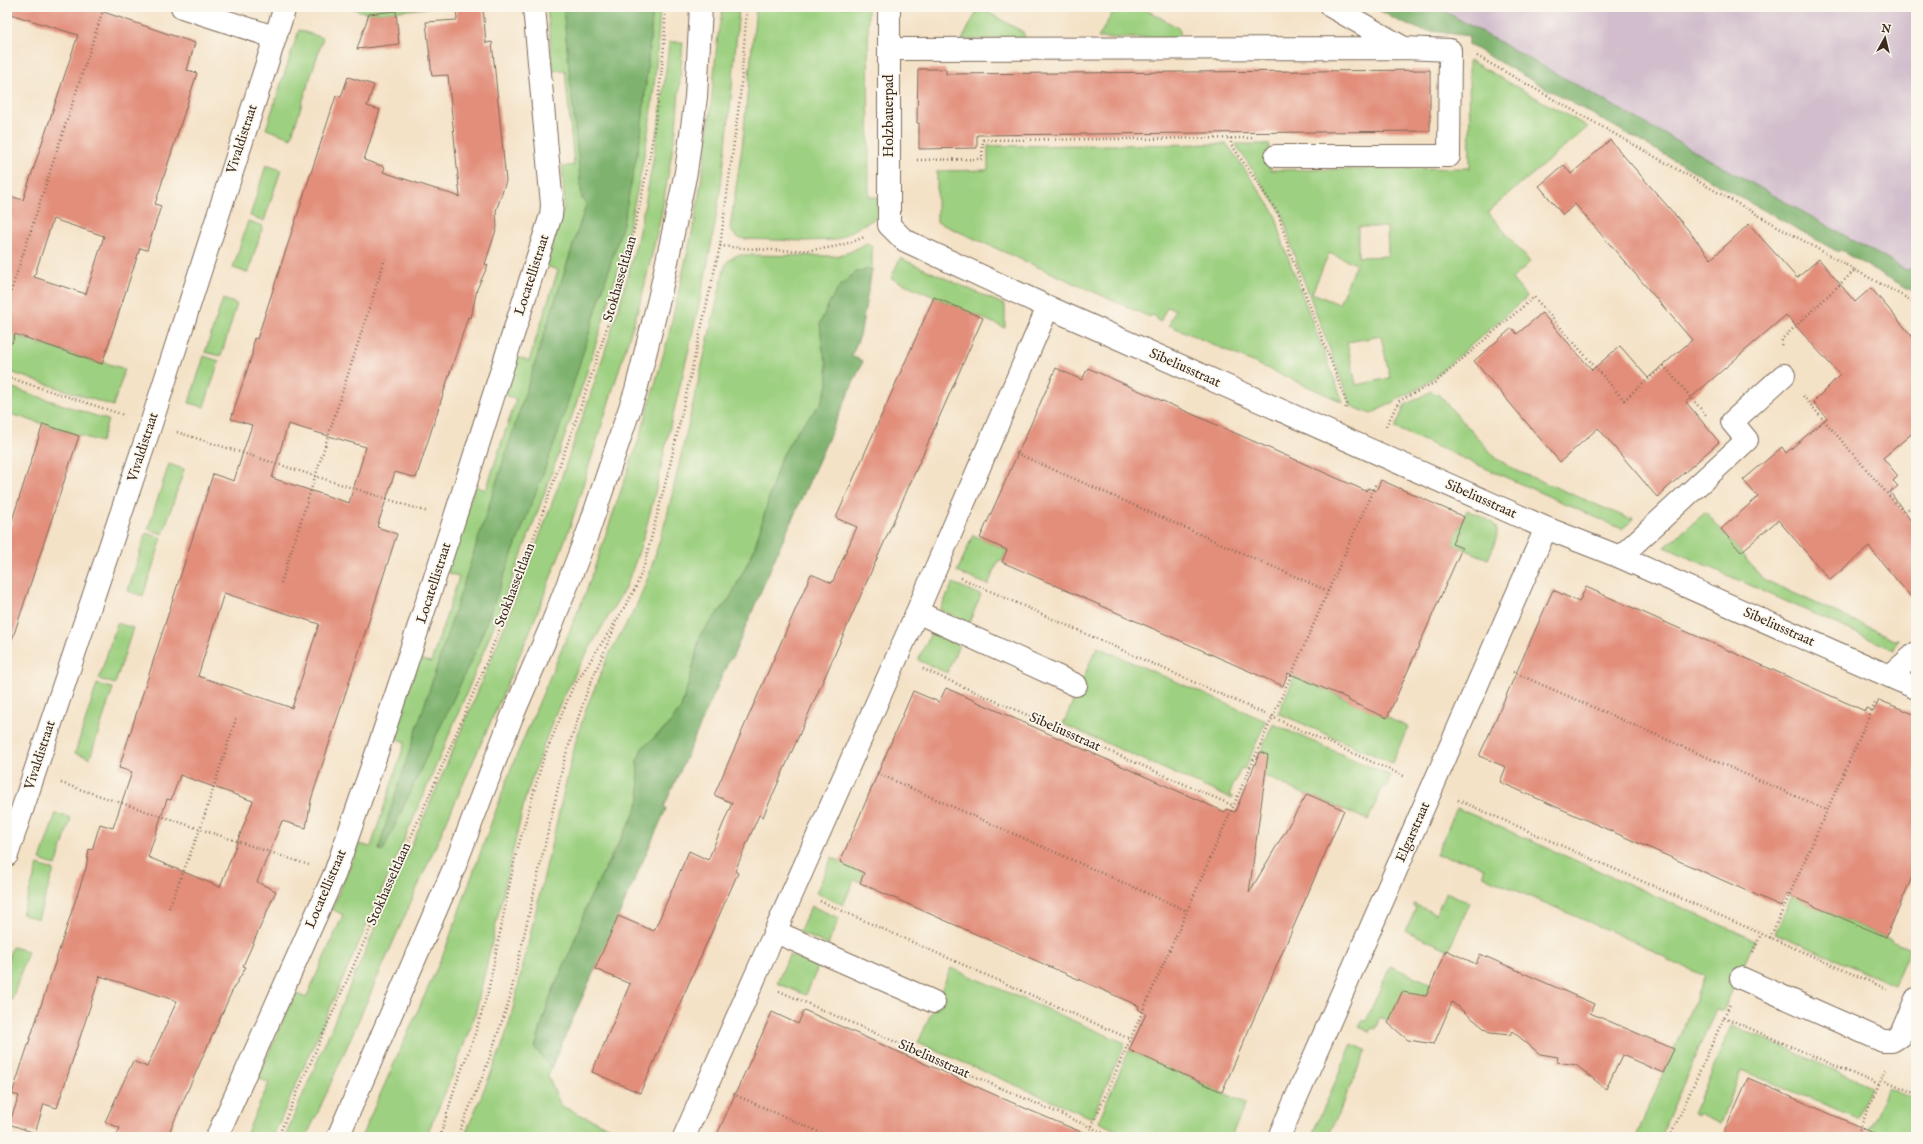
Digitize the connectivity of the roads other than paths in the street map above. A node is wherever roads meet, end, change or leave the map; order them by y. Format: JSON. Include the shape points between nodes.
{"nodes":[{"id":1,"x":182,"y":7,"type":"edge"},
{"id":2,"x":285,"y":7,"type":"edge"},
{"id":3,"x":534,"y":7,"type":"edge"},
{"id":4,"x":701,"y":7,"type":"edge"},
{"id":5,"x":888,"y":7,"type":"edge"},
{"id":6,"x":1332,"y":7,"type":"edge"},
{"id":7,"x":274,"y":37,"type":"junction"},
{"id":8,"x":1404,"y":48,"type":"junction"},
{"id":9,"x":888,"y":49,"type":"junction"},
{"id":10,"x":1276,"y":156,"type":"road end"},
{"id":11,"x":889,"y":225,"type":"joint"},
{"id":12,"x":1048,"y":307,"type":"junction"},
{"id":13,"x":1784,"y":375,"type":"road end"},
{"id":14,"x":1546,"y":528,"type":"junction"},
{"id":15,"x":1620,"y":557,"type":"junction"},
{"id":16,"x":917,"y":612,"type":"junction"},
{"id":17,"x":1916,"y":653,"type":"edge"},
{"id":18,"x":1888,"y":676,"type":"junction"},
{"id":19,"x":1076,"y":685,"type":"dead end"},
{"id":20,"x":1916,"y":688,"type":"edge"},
{"id":21,"x":7,"y":856,"type":"edge"},
{"id":22,"x":776,"y":932,"type":"junction"},
{"id":23,"x":1741,"y":978,"type":"road end"},
{"id":24,"x":1916,"y":999,"type":"edge"},
{"id":25,"x":934,"y":1002,"type":"dead end"},
{"id":26,"x":217,"y":1137,"type":"edge"},
{"id":27,"x":338,"y":1137,"type":"edge"},
{"id":28,"x":684,"y":1137,"type":"edge"},
{"id":29,"x":1280,"y":1137,"type":"edge"}],
"edges":[{"from":1,"to":7,"type":"street"},
{"from":2,"to":7,"type":"street","name":"Vivaldistraat"},
{"from":3,"to":26,"type":"street","name":"Locatellistraat","via":[[551,215],[378,752],[335,873]]},
{"from":4,"to":27,"type":"street","via":[[696,97],[686,172],[666,270],[636,390],[588,532],[552,624],[511,719],[454,868]]},
{"from":5,"to":9,"type":"street","name":"Holzbauerpad"},
{"from":6,"to":8,"type":"street"},
{"from":7,"to":21,"type":"street","name":"Vivaldistraat","via":[[151,424]]},
{"from":8,"to":9,"type":"street"},
{"from":8,"to":10,"type":"street","via":[[1450,50],[1449,156]]},
{"from":9,"to":11,"type":"street","name":"Holzbauerpad"},
{"from":11,"to":12,"type":"street","name":"Sibeliusstraat","via":[[904,240]]},
{"from":12,"to":14,"type":"street","name":"Sibeliusstraat"},
{"from":12,"to":16,"type":"street"},
{"from":13,"to":15,"type":"street","via":[[1732,422],[1747,440]]},
{"from":14,"to":15,"type":"street","name":"Sibeliusstraat"},
{"from":14,"to":29,"type":"street","name":"Elgarstraat"},
{"from":15,"to":18,"type":"street","name":"Sibeliusstraat"},
{"from":16,"to":19,"type":"street"},
{"from":16,"to":22,"type":"street"},
{"from":17,"to":18,"type":"street"},
{"from":18,"to":20,"type":"street","name":"Sibeliusstraat"},
{"from":22,"to":25,"type":"street"},
{"from":22,"to":28,"type":"street"},
{"from":23,"to":24,"type":"street","via":[[1883,1041],[1892,1041],[1900,1036]]}]}
